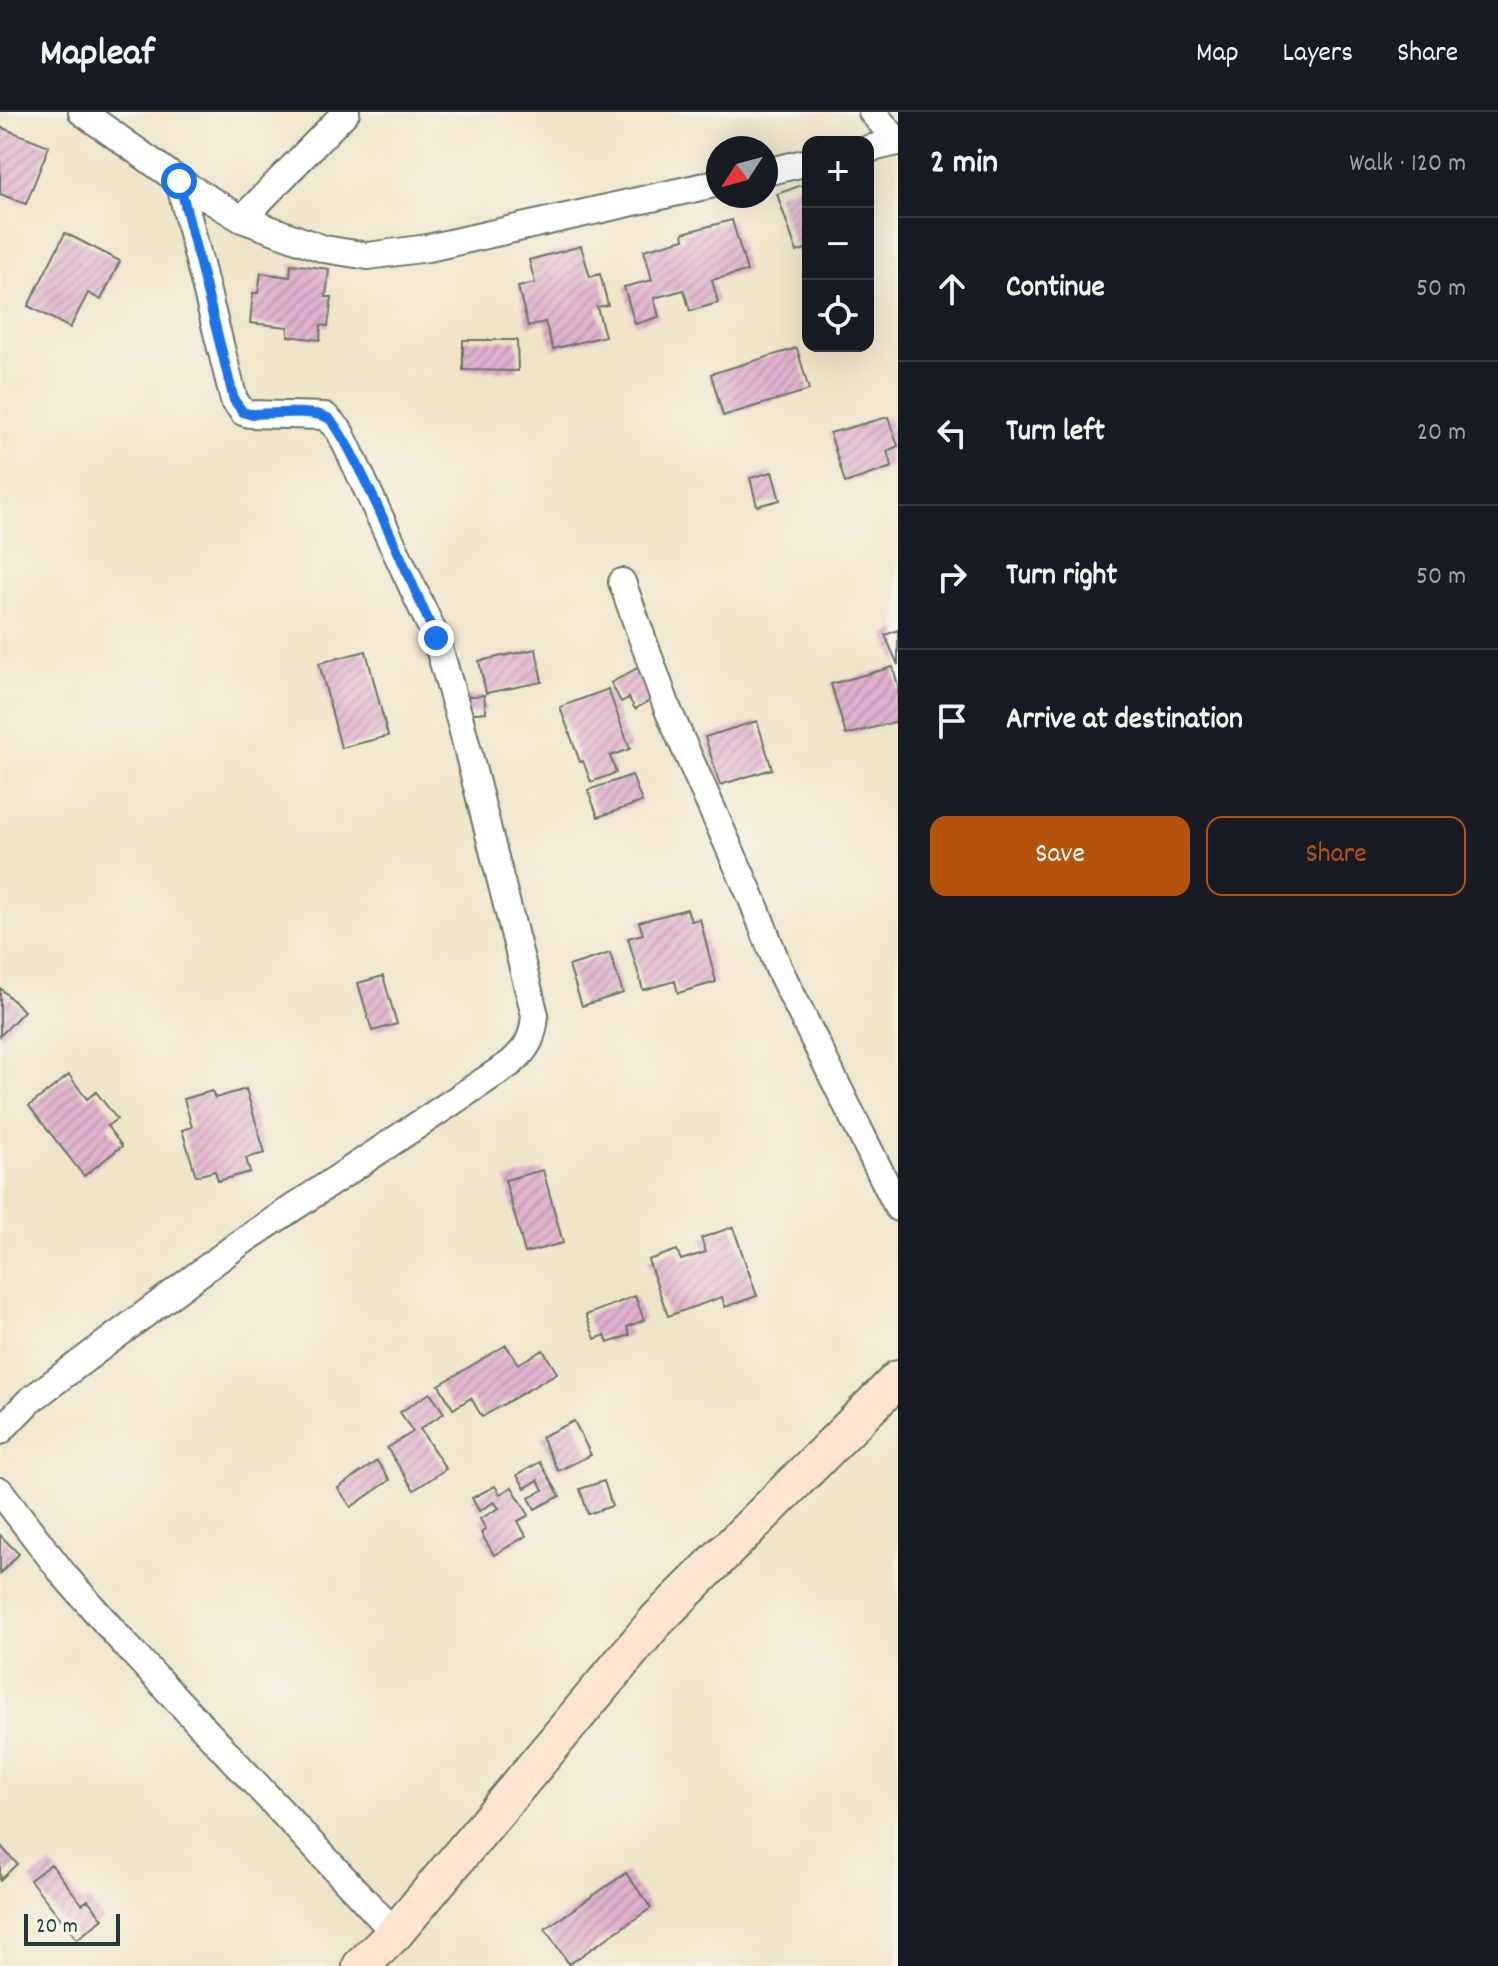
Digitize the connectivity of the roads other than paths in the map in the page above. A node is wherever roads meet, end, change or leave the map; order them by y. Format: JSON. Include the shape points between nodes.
{"nodes":[{"id":1,"x":82,"y":112,"type":"edge"},
{"id":2,"x":346,"y":112,"type":"edge"},
{"id":3,"x":872,"y":112,"type":"edge"},
{"id":4,"x":898,"y":142,"type":"edge"},
{"id":5,"x":874,"y":148,"type":"edge"},
{"id":6,"x":802,"y":163,"type":"edge"},
{"id":7,"x":778,"y":169,"type":"edge"},
{"id":8,"x":179,"y":181,"type":"junction"},
{"id":9,"x":706,"y":186,"type":"edge"},
{"id":10,"x":242,"y":219,"type":"junction"},
{"id":11,"x":622,"y":582,"type":"dead end"},
{"id":12,"x":898,"y":1208,"type":"edge"},
{"id":13,"x":898,"y":1379,"type":"edge"},
{"id":14,"x":0,"y":1431,"type":"edge"},
{"id":15,"x":0,"y":1491,"type":"edge"},
{"id":16,"x":395,"y":1933,"type":"junction"},
{"id":17,"x":361,"y":1966,"type":"edge"}],
"edges":[{"from":1,"to":8,"type":"street"},
{"from":2,"to":10,"type":"street"},
{"from":3,"to":4,"type":"street"},
{"from":4,"to":5,"type":"street"},
{"from":6,"to":7,"type":"street"},
{"from":8,"to":10,"type":"street"},
{"from":8,"to":14,"type":"street","via":[[234,400],[249,414],[312,414],[333,422],[436,638],[535,1015],[534,1034],[511,1063],[240,1243],[29,1401]]},
{"from":9,"to":10,"type":"street","via":[[428,248],[368,256],[324,249]]},
{"from":11,"to":12,"type":"street","via":[[668,710],[779,969]]},
{"from":13,"to":16,"type":"street","via":[[656,1621]]},
{"from":15,"to":16,"type":"street","via":[[122,1641]]},
{"from":16,"to":17,"type":"street"}]}
